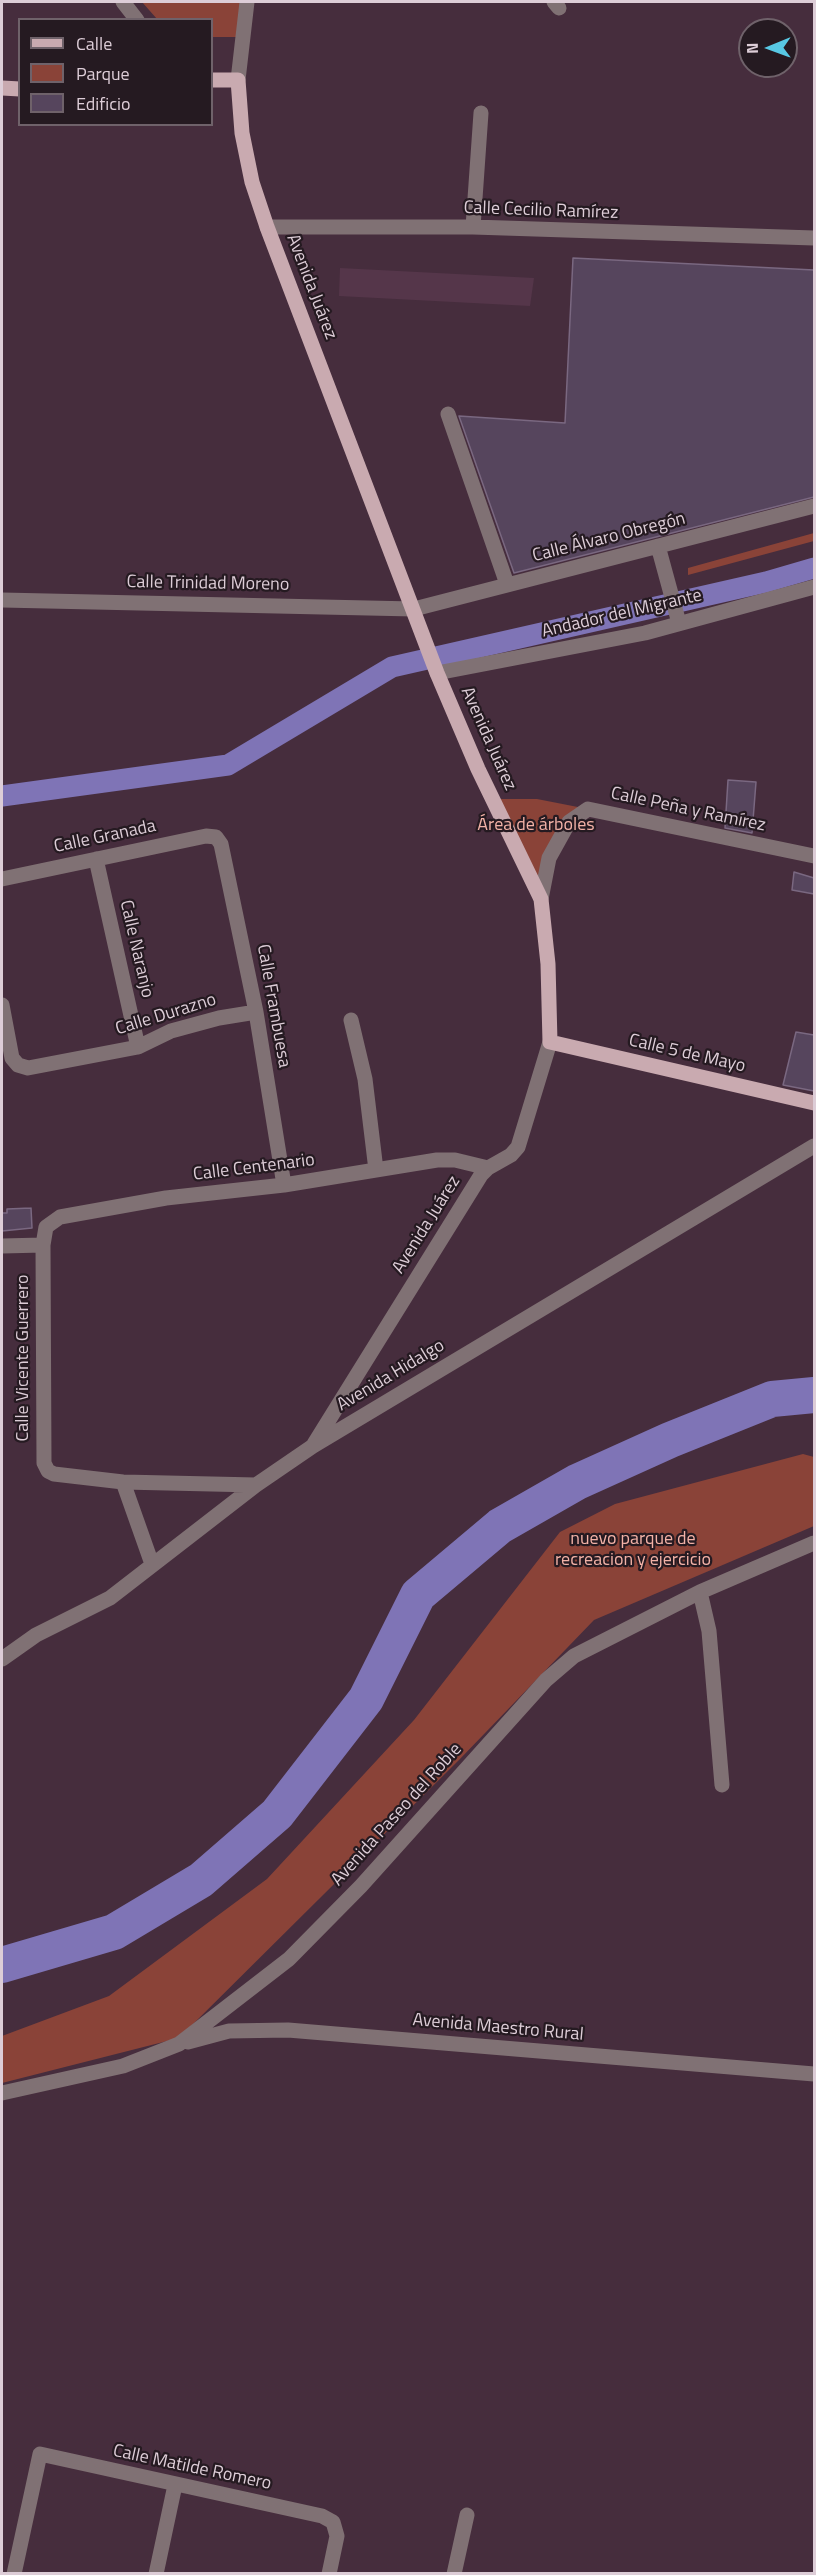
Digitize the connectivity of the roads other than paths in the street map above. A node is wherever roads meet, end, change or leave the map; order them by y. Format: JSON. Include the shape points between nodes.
{"nodes":[{"id":1,"x":123,"y":2,"type":"edge"},
{"id":2,"x":247,"y":2,"type":"edge"},
{"id":3,"x":135,"y":18,"type":"edge"},
{"id":4,"x":213,"y":80,"type":"edge"},
{"id":5,"x":238,"y":80,"type":"junction"},
{"id":6,"x":2,"y":88,"type":"edge"},
{"id":7,"x":18,"y":89,"type":"edge"},
{"id":8,"x":481,"y":113,"type":"dead end"},
{"id":9,"x":267,"y":227,"type":"junction"},
{"id":10,"x":473,"y":227,"type":"junction"},
{"id":11,"x":814,"y":238,"type":"edge"},
{"id":12,"x":448,"y":414,"type":"dead end"},
{"id":13,"x":814,"y":506,"type":"edge"},
{"id":14,"x":658,"y":546,"type":"junction"},
{"id":15,"x":507,"y":584,"type":"junction"},
{"id":16,"x":814,"y":587,"type":"edge"},
{"id":17,"x":2,"y":600,"type":"edge"},
{"id":18,"x":416,"y":614,"type":"junction"},
{"id":19,"x":677,"y":616,"type":"junction"},
{"id":20,"x":435,"y":668,"type":"junction"},
{"id":21,"x":216,"y":837,"type":"joint"},
{"id":22,"x":814,"y":856,"type":"edge"},
{"id":23,"x":96,"y":859,"type":"junction"},
{"id":24,"x":2,"y":879,"type":"edge"},
{"id":25,"x":541,"y":899,"type":"junction"},
{"id":26,"x":2,"y":1005,"type":"edge"},
{"id":27,"x":256,"y":1012,"type":"junction"},
{"id":28,"x":351,"y":1020,"type":"dead end"},
{"id":29,"x":550,"y":1042,"type":"junction"},
{"id":30,"x":138,"y":1047,"type":"junction"},
{"id":31,"x":814,"y":1103,"type":"edge"},
{"id":32,"x":814,"y":1146,"type":"edge"},
{"id":33,"x":488,"y":1168,"type":"junction"},
{"id":34,"x":376,"y":1170,"type":"junction"},
{"id":35,"x":284,"y":1185,"type":"junction"},
{"id":36,"x":43,"y":1245,"type":"junction"},
{"id":37,"x":2,"y":1246,"type":"edge"},
{"id":38,"x":313,"y":1446,"type":"junction"},
{"id":39,"x":123,"y":1482,"type":"junction"},
{"id":40,"x":256,"y":1485,"type":"junction"},
{"id":41,"x":814,"y":1543,"type":"edge"},
{"id":42,"x":152,"y":1564,"type":"junction"},
{"id":43,"x":700,"y":1592,"type":"junction"},
{"id":44,"x":2,"y":1659,"type":"edge"},
{"id":45,"x":722,"y":1785,"type":"dead end"},
{"id":46,"x":179,"y":2044,"type":"junction"},
{"id":47,"x":814,"y":2074,"type":"edge"},
{"id":48,"x":2,"y":2093,"type":"edge"},
{"id":49,"x":176,"y":2485,"type":"junction"},
{"id":50,"x":467,"y":2516,"type":"dead end"},
{"id":51,"x":14,"y":2574,"type":"edge"},
{"id":52,"x":156,"y":2574,"type":"edge"},
{"id":53,"x":329,"y":2574,"type":"edge"},
{"id":54,"x":454,"y":2574,"type":"edge"}],
"edges":[{"from":1,"to":3,"type":"street"},
{"from":2,"to":5,"type":"street","name":"Avenida Juárez"},
{"from":4,"to":5,"type":"main road"},
{"from":5,"to":9,"type":"main road","name":"Avenida Juárez","via":[[242,133]]},
{"from":6,"to":7,"type":"main road"},
{"from":8,"to":10,"type":"street"},
{"from":9,"to":10,"type":"street","name":"Calle Cecilio Ramírez"},
{"from":9,"to":18,"type":"main road","name":"Avenida Juárez"},
{"from":10,"to":11,"type":"street","name":"Calle Cecilio Ramírez"},
{"from":12,"to":15,"type":"street"},
{"from":13,"to":14,"type":"street","name":"Calle Álvaro Obregón"},
{"from":14,"to":15,"type":"street","name":"Calle Álvaro Obregón"},
{"from":14,"to":19,"type":"street"},
{"from":15,"to":18,"type":"street","name":"Calle Álvaro Obregón"},
{"from":16,"to":19,"type":"street","name":"Andador del Migrante"},
{"from":17,"to":18,"type":"street","name":"Calle Trinidad Moreno"},
{"from":18,"to":20,"type":"main road","name":"Avenida Juárez"},
{"from":19,"to":20,"type":"street","name":"Andador del Migrante","via":[[645,633]]},
{"from":20,"to":25,"type":"main road","name":"Avenida Juárez","via":[[478,769]]},
{"from":21,"to":23,"type":"street","name":"Calle Granada"},
{"from":21,"to":27,"type":"street","name":"Calle Frambuesa","via":[[221,844]]},
{"from":22,"to":25,"type":"street","name":"Calle Peña y Ramírez","via":[[588,809],[569,822],[549,858]]},
{"from":23,"to":24,"type":"street","name":"Calle Granada"},
{"from":23,"to":30,"type":"street","name":"Calle Naranjo"},
{"from":25,"to":29,"type":"main road","name":"Avenida Juárez"},
{"from":26,"to":30,"type":"street","name":"Calle Durazno","via":[[12,1058],[27,1068]]},
{"from":27,"to":30,"type":"street","name":"Calle Durazno","via":[[171,1031]]},
{"from":27,"to":35,"type":"street","name":"Calle Frambuesa"},
{"from":28,"to":34,"type":"street","via":[[366,1079]]},
{"from":29,"to":31,"type":"main road","name":"Calle 5 de Mayo"},
{"from":29,"to":33,"type":"street","name":"Avenida Juárez","via":[[518,1148]]},
{"from":32,"to":38,"type":"street","name":"Avenida Hidalgo"},
{"from":33,"to":34,"type":"street","name":"Calle Centenario","via":[[437,1160]]},
{"from":33,"to":38,"type":"street","name":"Avenida Juárez"},
{"from":34,"to":35,"type":"street","name":"Calle Centenario"},
{"from":35,"to":36,"type":"street","name":"Calle Centenario","via":[[166,1198],[60,1217],[46,1227]]},
{"from":36,"to":37,"type":"street"},
{"from":36,"to":39,"type":"street","name":"Calle Vicente Guerrero","via":[[44,1463],[54,1474]]},
{"from":38,"to":40,"type":"street","name":"Avenida Hidalgo"},
{"from":39,"to":40,"type":"street"},
{"from":39,"to":42,"type":"street"},
{"from":40,"to":42,"type":"street","name":"Avenida Hidalgo"},
{"from":41,"to":43,"type":"street","name":"Avenida Paseo del Roble"},
{"from":42,"to":44,"type":"street","name":"Avenida Hidalgo","via":[[110,1598],[36,1635]]},
{"from":43,"to":45,"type":"street","via":[[709,1631]]},
{"from":43,"to":46,"type":"street","name":"Avenida Paseo del Roble","via":[[601,1640],[546,1680],[361,1886],[289,1959]]},
{"from":46,"to":47,"type":"street","name":"Avenida Maestro Rural","via":[[229,2031],[288,2030]]},
{"from":46,"to":48,"type":"street","name":"Avenida Paseo del Roble","via":[[123,2066]]},
{"from":49,"to":51,"type":"street","name":"Calle Matilde Romero","via":[[40,2454]]},
{"from":49,"to":52,"type":"street"},
{"from":49,"to":53,"type":"street","name":"Calle Matilde Romero","via":[[322,2516],[333,2523],[337,2536]]},
{"from":50,"to":54,"type":"street"}]}
